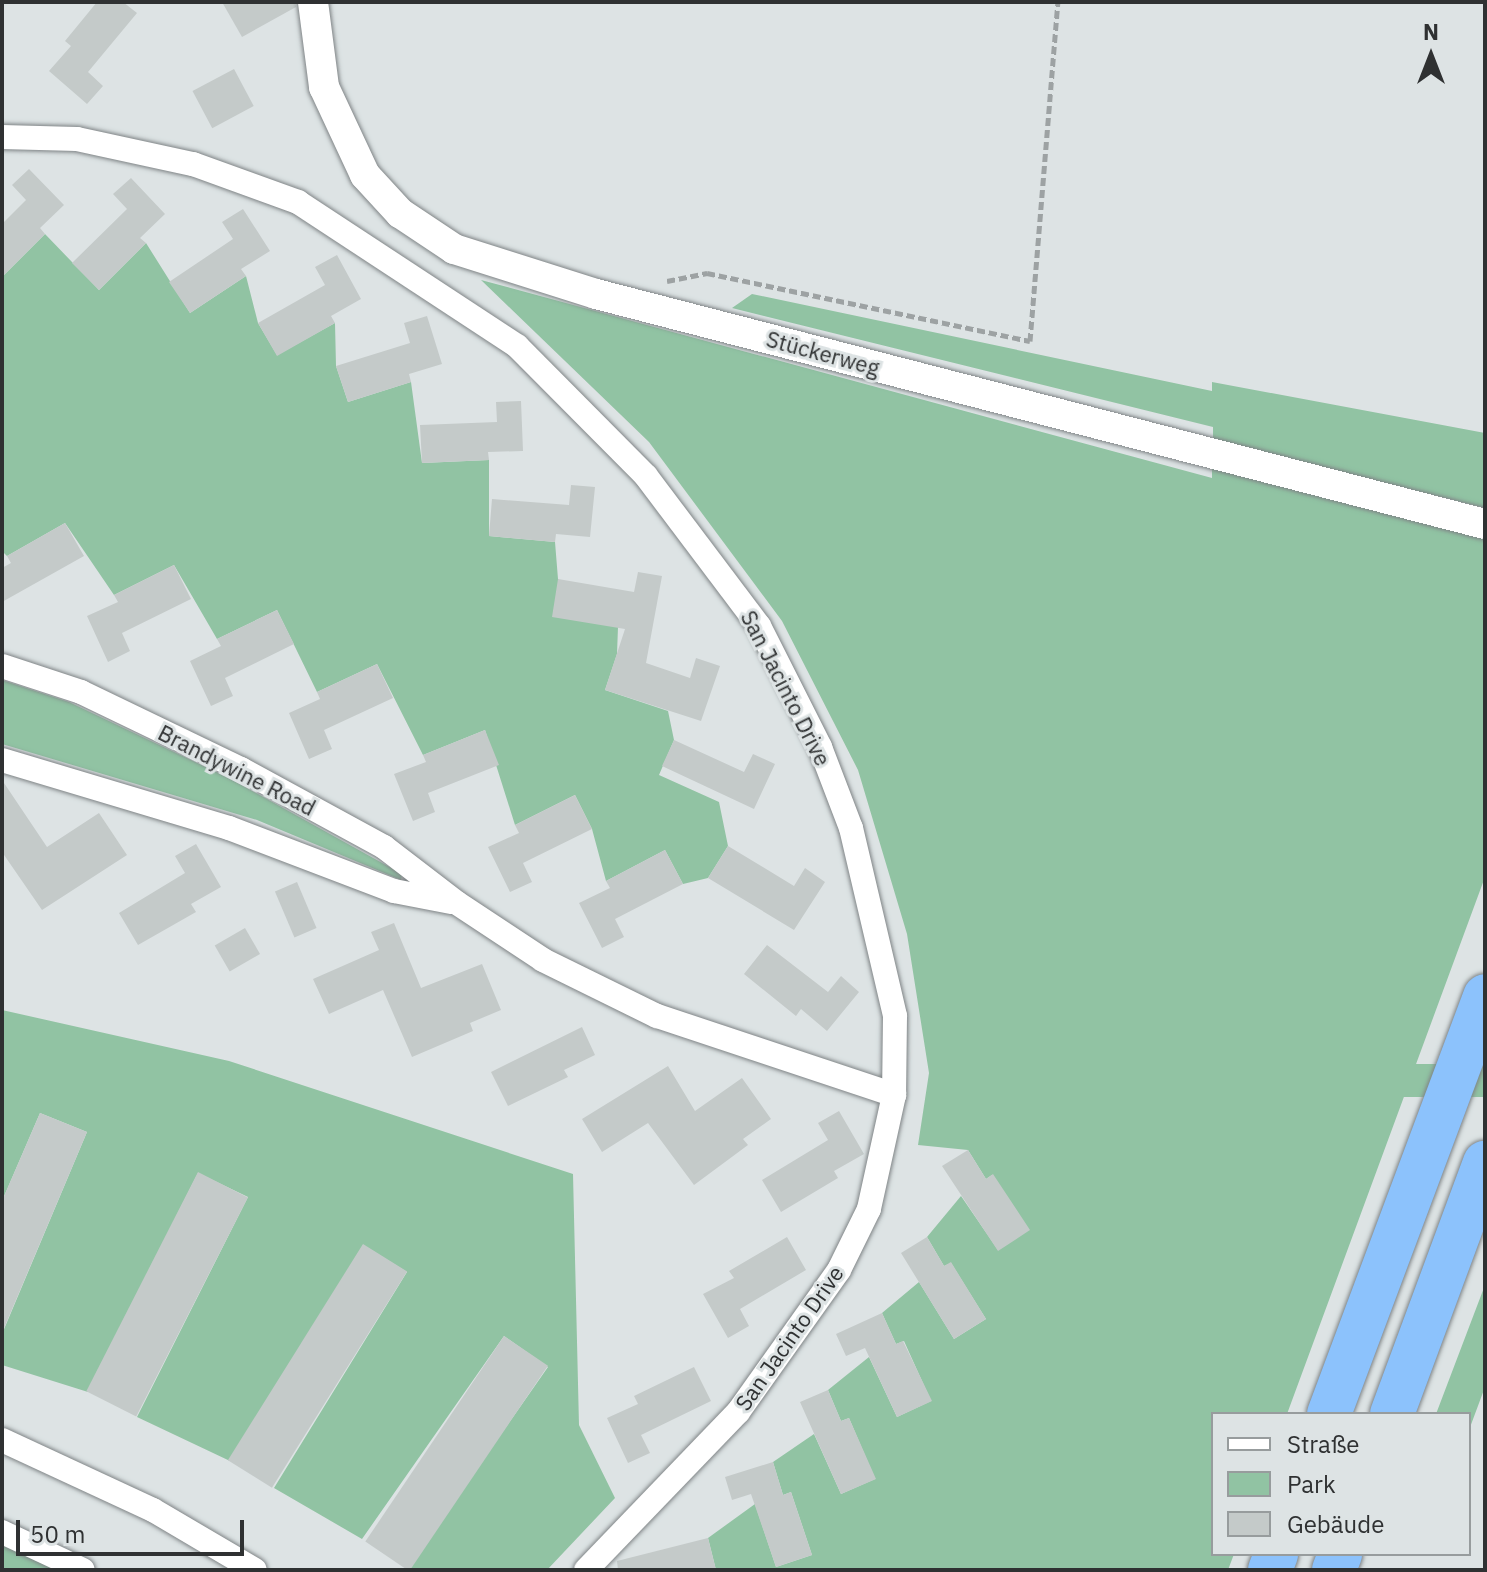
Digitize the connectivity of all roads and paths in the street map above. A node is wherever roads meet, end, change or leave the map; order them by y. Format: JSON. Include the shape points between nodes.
{"nodes":[{"id":1,"x":313,"y":2,"type":"edge"},
{"id":2,"x":1058,"y":2,"type":"edge"},
{"id":3,"x":2,"y":137,"type":"edge"},
{"id":4,"x":652,"y":283,"type":"dead end"},
{"id":5,"x":1485,"y":524,"type":"edge"},
{"id":6,"x":2,"y":666,"type":"edge"},
{"id":7,"x":2,"y":760,"type":"edge"},
{"id":8,"x":457,"y":903,"type":"junction"},
{"id":9,"x":1485,"y":996,"type":"edge"},
{"id":10,"x":894,"y":1095,"type":"junction"},
{"id":11,"x":1485,"y":1163,"type":"edge"},
{"id":12,"x":1330,"y":1412,"type":"edge"},
{"id":13,"x":1393,"y":1412,"type":"edge"},
{"id":14,"x":2,"y":1440,"type":"edge"},
{"id":15,"x":2,"y":1532,"type":"edge"},
{"id":16,"x":83,"y":1570,"type":"edge"},
{"id":17,"x":255,"y":1570,"type":"edge"},
{"id":18,"x":586,"y":1570,"type":"edge"}],
"edges":[{"from":1,"to":5,"type":"street","name":"Stückerweg","via":[[324,87],[365,175],[400,213],[454,249],[596,294]]},
{"from":2,"to":4,"type":"path","via":[[1030,341],[707,273]]},
{"from":3,"to":10,"type":"street","name":"San Jacinto Drive","via":[[77,139],[193,164],[298,202],[517,346],[646,476],[759,626],[820,747],[851,828],[881,943],[895,1016]]},
{"from":6,"to":8,"type":"street","name":"Brandywine Road","via":[[81,692],[241,769],[384,847]]},
{"from":7,"to":8,"type":"street","name":"Brandywine Road","via":[[229,828],[394,891]]},
{"from":8,"to":10,"type":"street","name":"Brandywine Road","via":[[543,960],[657,1016]]},
{"from":9,"to":12,"type":"highway"},
{"from":10,"to":18,"type":"street","name":"San Jacinto Drive","via":[[869,1209],[839,1270],[738,1412]]},
{"from":11,"to":13,"type":"highway"},
{"from":14,"to":17,"type":"street","via":[[153,1510]]},
{"from":15,"to":16,"type":"street"}]}
